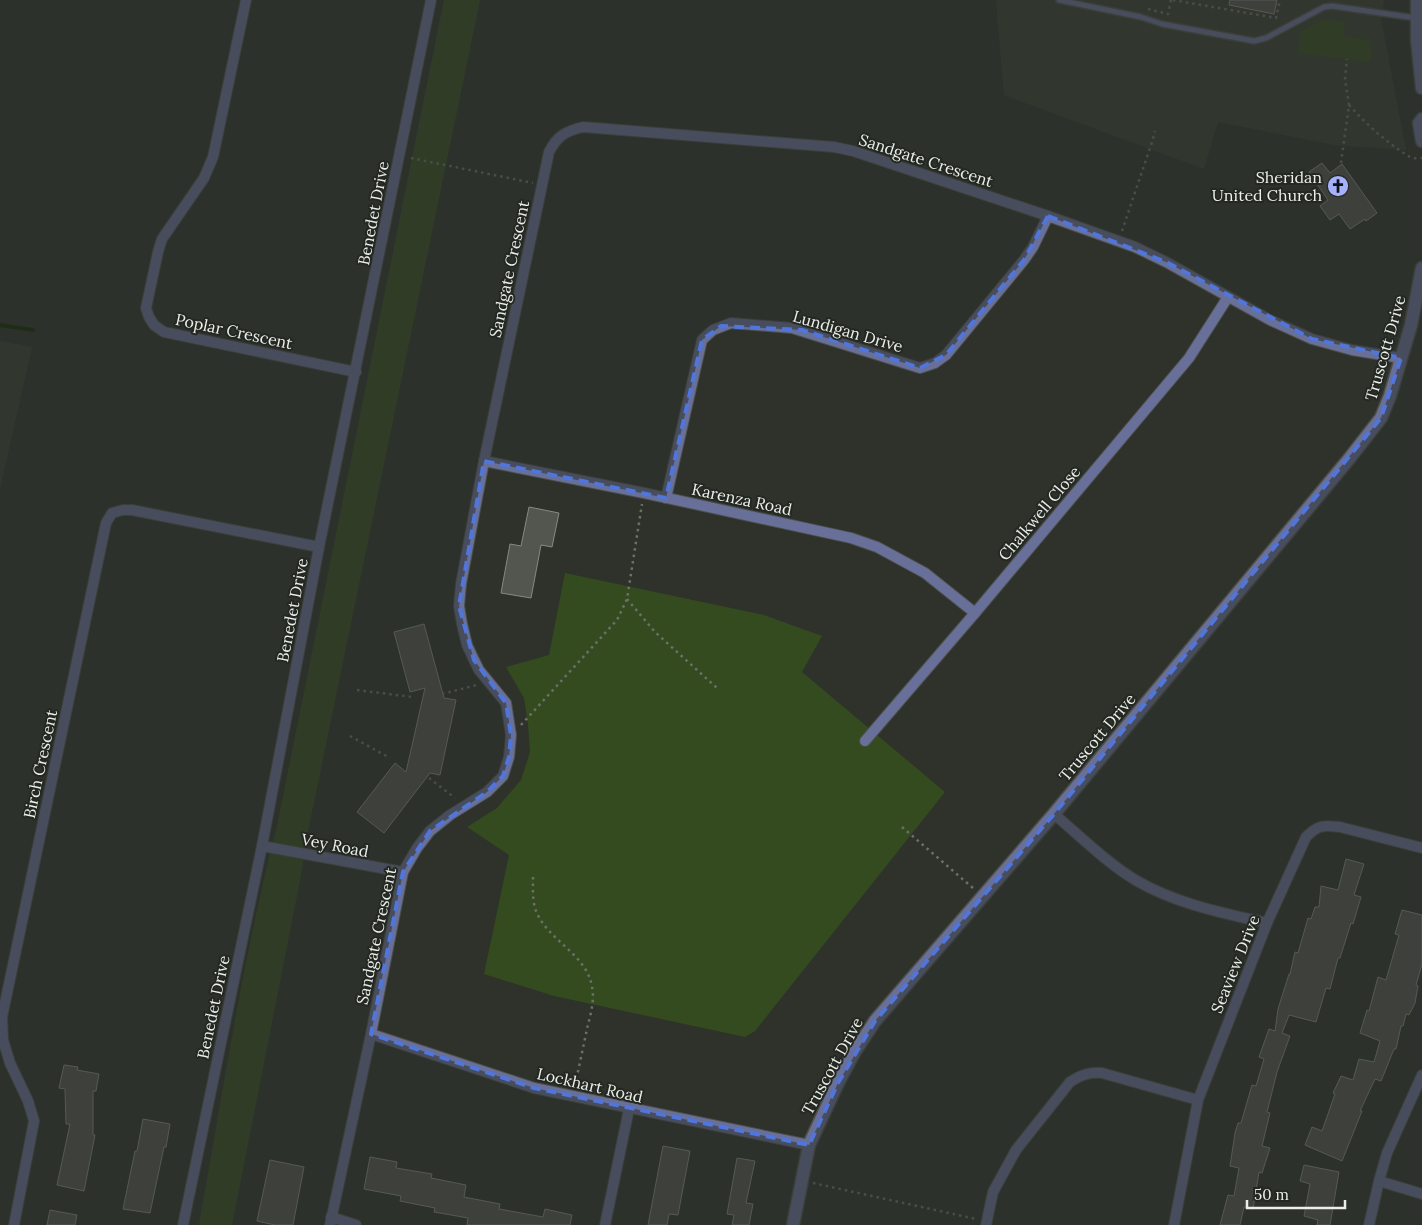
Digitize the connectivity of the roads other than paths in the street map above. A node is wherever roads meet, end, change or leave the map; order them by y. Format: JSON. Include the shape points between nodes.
{"nodes":[{"id":1,"x":246,"y":0,"type":"edge"},
{"id":2,"x":430,"y":0,"type":"edge"},
{"id":3,"x":1058,"y":0,"type":"edge"},
{"id":4,"x":1417,"y":0,"type":"edge"},
{"id":5,"x":1416,"y":18,"type":"junction"},
{"id":6,"x":1422,"y":88,"type":"edge"},
{"id":7,"x":1422,"y":119,"type":"edge"},
{"id":8,"x":1422,"y":141,"type":"edge"},
{"id":9,"x":1048,"y":216,"type":"junction"},
{"id":10,"x":1422,"y":268,"type":"edge"},
{"id":11,"x":1228,"y":297,"type":"junction"},
{"id":12,"x":1401,"y":358,"type":"junction"},
{"id":13,"x":356,"y":372,"type":"junction"},
{"id":14,"x":484,"y":461,"type":"junction"},
{"id":15,"x":666,"y":498,"type":"junction"},
{"id":16,"x":319,"y":546,"type":"junction"},
{"id":17,"x":975,"y":613,"type":"junction"},
{"id":18,"x":865,"y":741,"type":"dead end"},
{"id":19,"x":1054,"y":814,"type":"junction"},
{"id":20,"x":262,"y":846,"type":"junction"},
{"id":21,"x":1422,"y":848,"type":"edge"},
{"id":22,"x":403,"y":872,"type":"junction"},
{"id":23,"x":1267,"y":923,"type":"junction"},
{"id":24,"x":371,"y":1034,"type":"junction"},
{"id":25,"x":1422,"y":1075,"type":"edge"},
{"id":26,"x":1198,"y":1100,"type":"junction"},
{"id":27,"x":629,"y":1109,"type":"junction"},
{"id":28,"x":808,"y":1145,"type":"junction"},
{"id":29,"x":1379,"y":1181,"type":"junction"},
{"id":30,"x":1422,"y":1194,"type":"edge"},
{"id":31,"x":331,"y":1221,"type":"edge"},
{"id":32,"x":987,"y":1223,"type":"edge"},
{"id":33,"x":14,"y":1225,"type":"edge"},
{"id":34,"x":184,"y":1225,"type":"edge"},
{"id":35,"x":356,"y":1225,"type":"edge"},
{"id":36,"x":605,"y":1225,"type":"edge"},
{"id":37,"x":793,"y":1225,"type":"edge"},
{"id":38,"x":1174,"y":1225,"type":"edge"},
{"id":39,"x":1369,"y":1225,"type":"edge"}],
"edges":[{"from":1,"to":13,"type":"street","name":"Poplar Crescent","via":[[214,158],[162,239],[146,308],[148,318],[164,332]]},
{"from":2,"to":13,"type":"street","name":"Benedet Drive"},
{"from":3,"to":5,"type":"lane","via":[[1254,41],[1266,38],[1324,7]]},
{"from":4,"to":5,"type":"street"},
{"from":5,"to":6,"type":"street"},
{"from":7,"to":8,"type":"street","via":[[1419,123]]},
{"from":9,"to":11,"type":"street","name":"Sandgate Crescent","via":[[1166,262]]},
{"from":9,"to":14,"type":"street","name":"Sandgate Crescent","via":[[843,149],[583,127],[564,134],[555,140],[549,152]]},
{"from":9,"to":15,"type":"street","name":"Lundigan Drive","via":[[1024,260],[946,355],[935,363],[920,368],[792,328],[731,323],[713,330],[702,340]]},
{"from":10,"to":12,"type":"street","name":"Truscott Drive"},
{"from":11,"to":12,"type":"street","name":"Sandgate Crescent","via":[[1312,339]]},
{"from":11,"to":17,"type":"street","name":"Chalkwell Close","via":[[1188,358]]},
{"from":12,"to":19,"type":"street","name":"Truscott Drive","via":[[1381,418],[1366,438]]},
{"from":13,"to":16,"type":"street","name":"Benedet Drive"},
{"from":14,"to":15,"type":"street","name":"Karenza Road"},
{"from":14,"to":22,"type":"street","name":"Sandgate Crescent","via":[[459,606],[468,646],[479,670],[506,702],[511,735],[509,757],[503,776],[487,792],[430,831]]},
{"from":15,"to":17,"type":"street","name":"Karenza Road","via":[[851,538],[877,547],[925,574]]},
{"from":16,"to":20,"type":"street","name":"Benedet Drive"},
{"from":16,"to":33,"type":"street","name":"Birch Crescent","via":[[132,510],[112,513],[106,523],[2,1017],[3,1040],[10,1063],[34,1121]]},
{"from":17,"to":18,"type":"street","name":"Chalkwell Close"},
{"from":19,"to":23,"type":"street","via":[[1139,882],[1206,909]]},
{"from":19,"to":28,"type":"street","name":"Truscott Drive","via":[[875,1021],[854,1053]]},
{"from":20,"to":22,"type":"street","name":"Vey Road"},
{"from":20,"to":34,"type":"street","name":"Benedet Drive"},
{"from":21,"to":23,"type":"street","name":"Seaview Drive","via":[[1340,826],[1314,828],[1306,837]]},
{"from":22,"to":24,"type":"street","name":"Sandgate Crescent"},
{"from":23,"to":26,"type":"street","name":"Seaview Drive"},
{"from":24,"to":27,"type":"street","name":"Lockhart Road","via":[[534,1088]]},
{"from":24,"to":31,"type":"street","name":"Sandgate Crescent"},
{"from":25,"to":29,"type":"street","via":[[1387,1153]]},
{"from":26,"to":32,"type":"street","via":[[1102,1073],[1080,1076],[1070,1082],[1016,1150],[993,1192]]},
{"from":26,"to":38,"type":"street","name":"Seaview Drive"},
{"from":27,"to":28,"type":"street","name":"Lockhart Road"},
{"from":27,"to":36,"type":"street"},
{"from":28,"to":37,"type":"street","name":"Truscott Drive"},
{"from":29,"to":30,"type":"street"},
{"from":29,"to":39,"type":"street"},
{"from":31,"to":35,"type":"street"}]}
